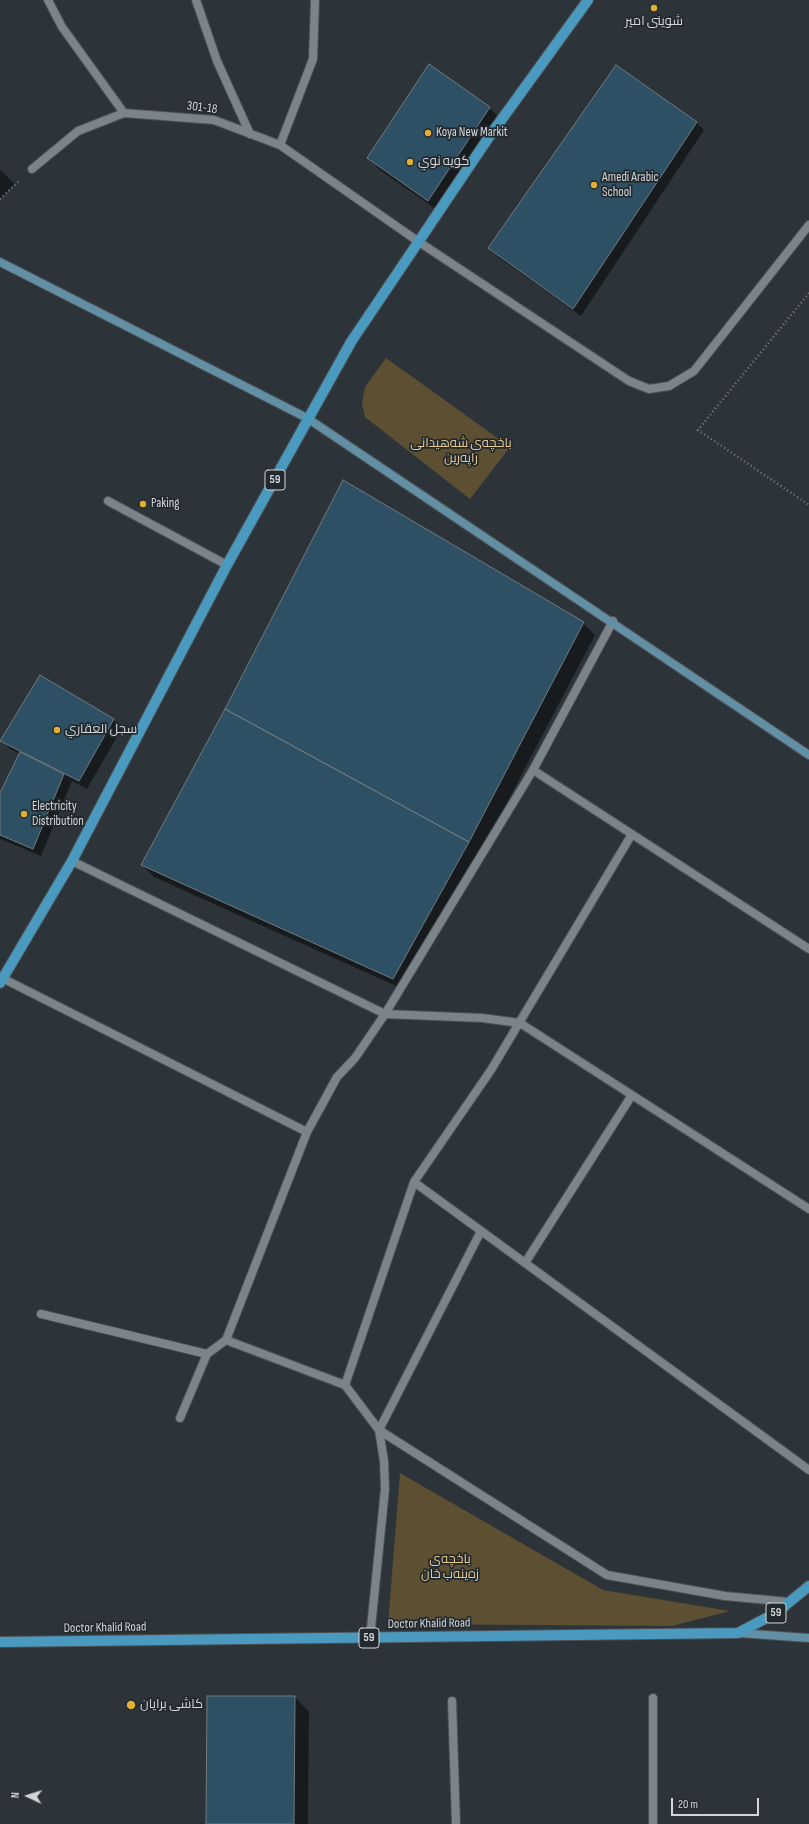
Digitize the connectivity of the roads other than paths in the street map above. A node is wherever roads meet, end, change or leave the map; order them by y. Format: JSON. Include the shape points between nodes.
{"nodes":[{"id":1,"x":48,"y":0,"type":"edge"},
{"id":2,"x":196,"y":0,"type":"edge"},
{"id":3,"x":315,"y":0,"type":"edge"},
{"id":4,"x":588,"y":0,"type":"edge"},
{"id":5,"x":124,"y":113,"type":"junction"},
{"id":6,"x":250,"y":134,"type":"junction"},
{"id":7,"x":280,"y":145,"type":"junction"},
{"id":8,"x":32,"y":169,"type":"road end"},
{"id":9,"x":809,"y":225,"type":"edge"},
{"id":10,"x":419,"y":242,"type":"junction"},
{"id":11,"x":0,"y":262,"type":"edge"},
{"id":12,"x":307,"y":418,"type":"junction"},
{"id":13,"x":108,"y":501,"type":"dead end"},
{"id":14,"x":227,"y":565,"type":"junction"},
{"id":15,"x":613,"y":621,"type":"junction"},
{"id":16,"x":809,"y":754,"type":"edge"},
{"id":17,"x":532,"y":770,"type":"junction"},
{"id":18,"x":632,"y":834,"type":"junction"},
{"id":19,"x":72,"y":861,"type":"junction"},
{"id":20,"x":809,"y":949,"type":"edge"},
{"id":21,"x":1,"y":981,"type":"edge"},
{"id":22,"x":385,"y":1014,"type":"junction"},
{"id":23,"x":520,"y":1022,"type":"junction"},
{"id":24,"x":632,"y":1095,"type":"junction"},
{"id":25,"x":307,"y":1132,"type":"junction"},
{"id":26,"x":414,"y":1182,"type":"junction"},
{"id":27,"x":809,"y":1209,"type":"edge"},
{"id":28,"x":481,"y":1231,"type":"junction"},
{"id":29,"x":525,"y":1263,"type":"junction"},
{"id":30,"x":41,"y":1314,"type":"dead end"},
{"id":31,"x":226,"y":1340,"type":"junction"},
{"id":32,"x":207,"y":1354,"type":"junction"},
{"id":33,"x":345,"y":1385,"type":"junction"},
{"id":34,"x":180,"y":1418,"type":"dead end"},
{"id":35,"x":379,"y":1430,"type":"junction"},
{"id":36,"x":809,"y":1470,"type":"edge"},
{"id":37,"x":809,"y":1586,"type":"edge"},
{"id":38,"x":789,"y":1602,"type":"junction"},
{"id":39,"x":738,"y":1633,"type":"junction"},
{"id":40,"x":370,"y":1638,"type":"junction"},
{"id":41,"x":809,"y":1638,"type":"edge"},
{"id":42,"x":0,"y":1642,"type":"edge"},
{"id":43,"x":653,"y":1698,"type":"dead end"},
{"id":44,"x":452,"y":1701,"type":"dead end"},
{"id":45,"x":456,"y":1824,"type":"edge"},
{"id":46,"x":653,"y":1824,"type":"edge"}],
"edges":[{"from":1,"to":5,"type":"street","via":[[62,27]]},
{"from":2,"to":6,"type":"street","via":[[217,60]]},
{"from":3,"to":7,"type":"street","via":[[313,59]]},
{"from":4,"to":10,"type":"main road","number":"59"},
{"from":5,"to":6,"type":"street","name":"301-18","via":[[214,120]]},
{"from":5,"to":8,"type":"street","name":"301-18","via":[[78,131]]},
{"from":6,"to":7,"type":"street","name":"301-18"},
{"from":7,"to":10,"type":"street","name":"301-18"},
{"from":9,"to":10,"type":"street","name":"301-18","via":[[694,371],[669,386],[649,389],[629,381]]},
{"from":10,"to":12,"type":"main road","number":"59","via":[[351,342]]},
{"from":11,"to":12,"type":"street"},
{"from":12,"to":14,"type":"main road","number":"59"},
{"from":12,"to":15,"type":"street"},
{"from":13,"to":14,"type":"street"},
{"from":14,"to":19,"type":"main road","number":"59"},
{"from":15,"to":16,"type":"street"},
{"from":15,"to":17,"type":"street"},
{"from":17,"to":18,"type":"street"},
{"from":17,"to":22,"type":"street"},
{"from":18,"to":20,"type":"street"},
{"from":18,"to":23,"type":"street"},
{"from":19,"to":21,"type":"main road","number":"59"},
{"from":19,"to":22,"type":"street"},
{"from":21,"to":25,"type":"street"},
{"from":22,"to":23,"type":"street"},
{"from":22,"to":25,"type":"street","via":[[356,1058],[337,1077]]},
{"from":23,"to":24,"type":"street"},
{"from":23,"to":26,"type":"street","via":[[491,1070]]},
{"from":24,"to":27,"type":"street"},
{"from":24,"to":29,"type":"street"},
{"from":25,"to":31,"type":"street"},
{"from":26,"to":28,"type":"street"},
{"from":26,"to":33,"type":"street"},
{"from":28,"to":29,"type":"street"},
{"from":28,"to":35,"type":"street"},
{"from":29,"to":36,"type":"street"},
{"from":30,"to":32,"type":"street"},
{"from":31,"to":32,"type":"street"},
{"from":31,"to":33,"type":"street"},
{"from":32,"to":34,"type":"street"},
{"from":33,"to":35,"type":"street"},
{"from":35,"to":38,"type":"street","via":[[607,1574],[725,1596]]},
{"from":35,"to":40,"type":"street","via":[[385,1489]]},
{"from":37,"to":38,"type":"main road","number":"59"},
{"from":38,"to":39,"type":"main road","number":"59","via":[[776,1613]]},
{"from":39,"to":40,"type":"main road","name":"Doctor Khalid Road","number":"59"},
{"from":39,"to":41,"type":"street"},
{"from":40,"to":42,"type":"main road","name":"Doctor Khalid Road","number":"59"},
{"from":43,"to":46,"type":"street"},
{"from":44,"to":45,"type":"street"}]}
